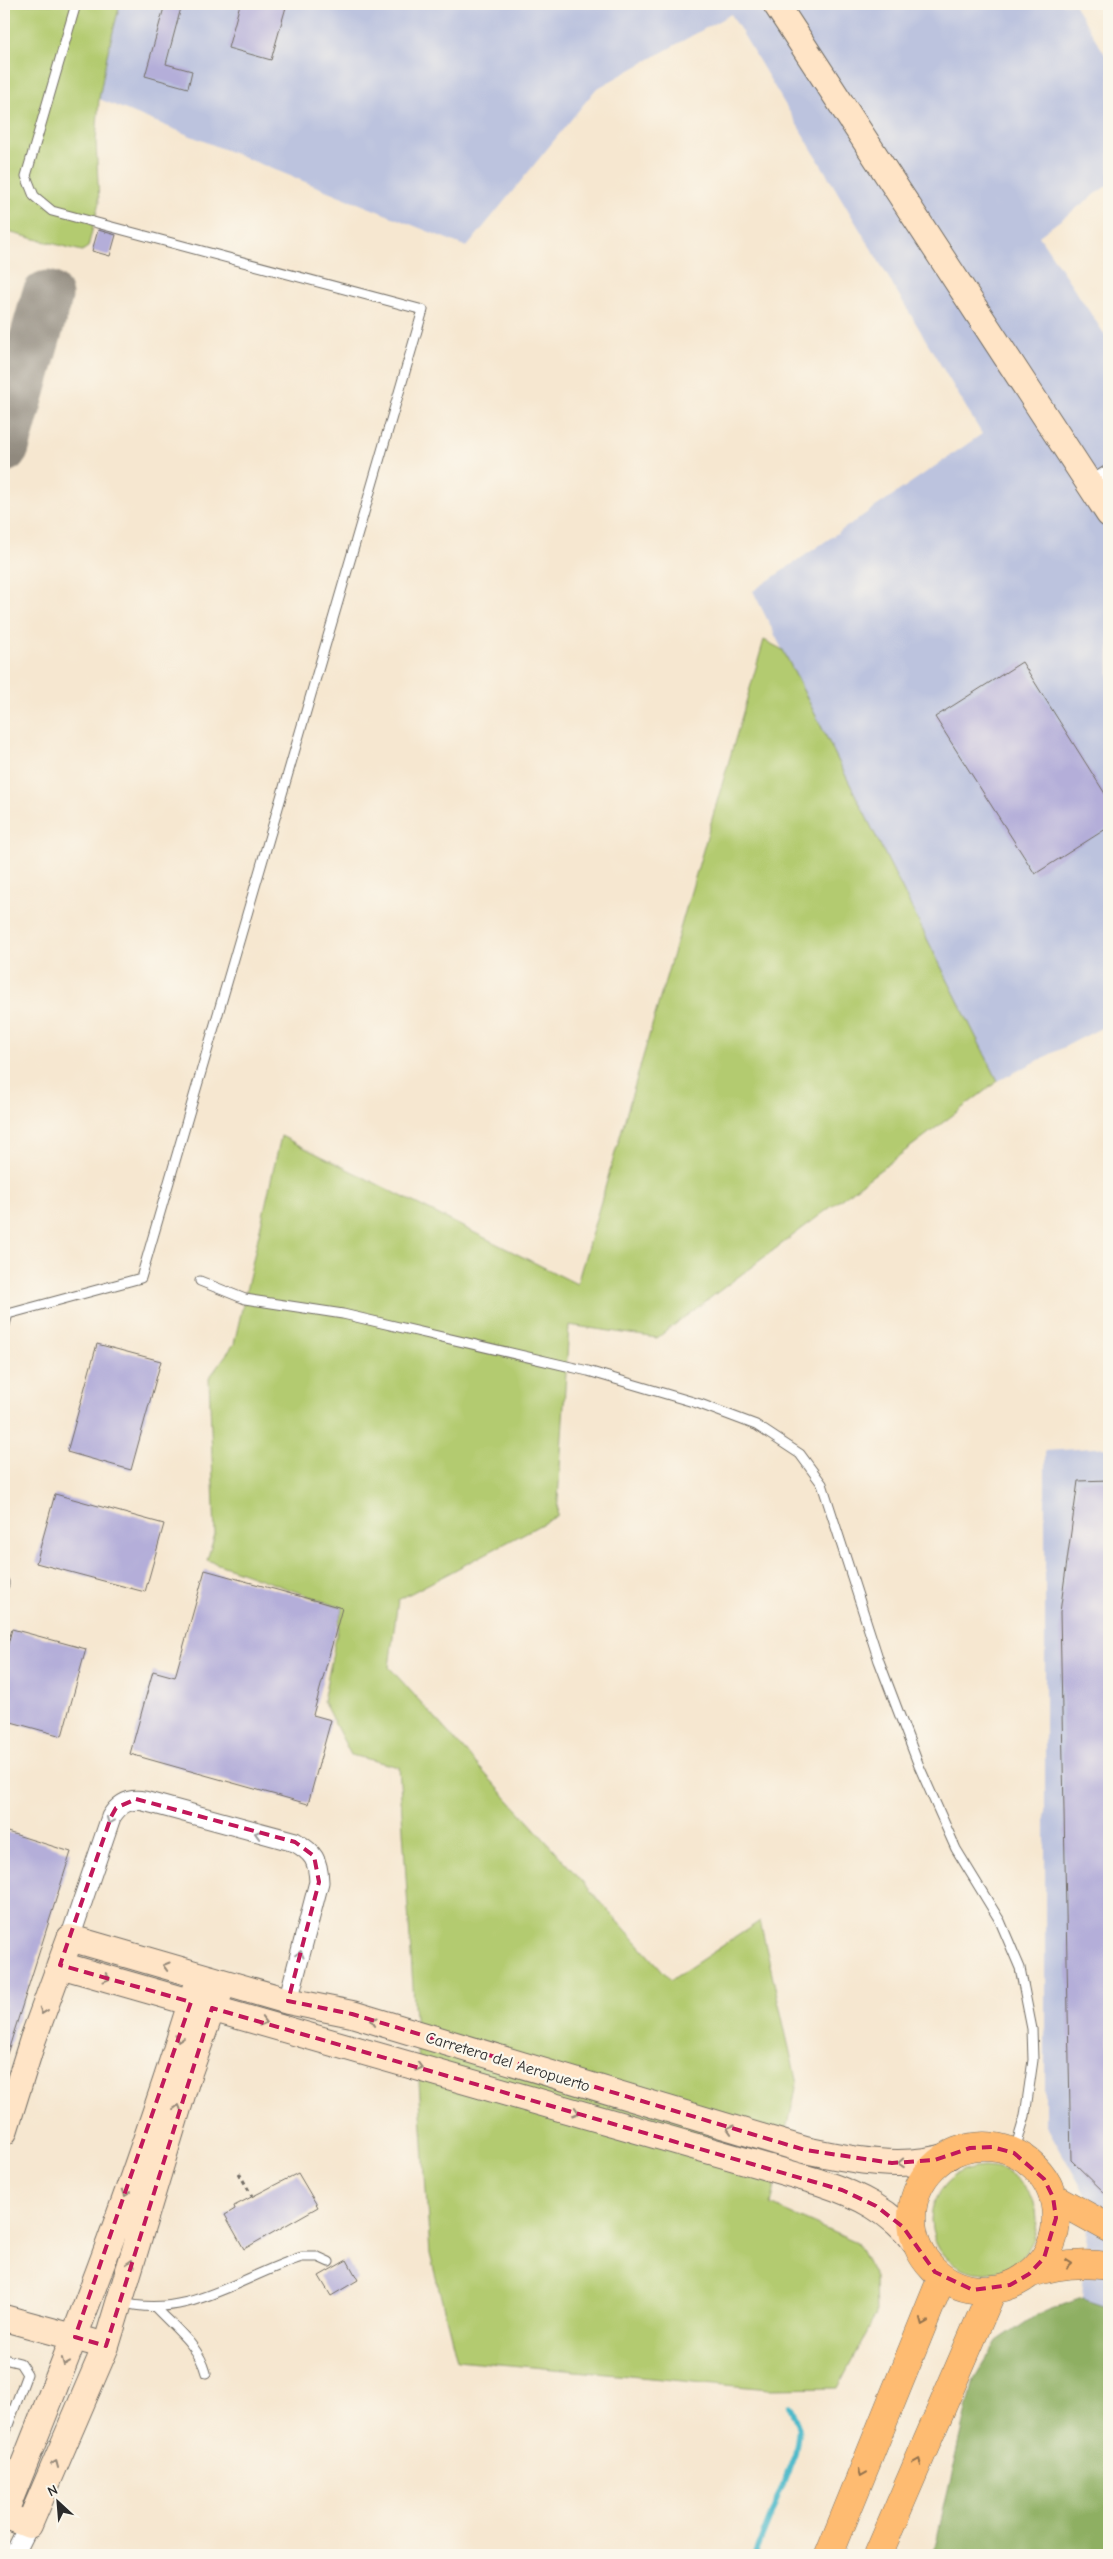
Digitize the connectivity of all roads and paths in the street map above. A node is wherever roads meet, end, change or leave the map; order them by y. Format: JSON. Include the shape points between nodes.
{"nodes":[{"id":1,"x":76,"y":4,"type":"edge"},
{"id":2,"x":776,"y":4,"type":"edge"},
{"id":3,"x":1100,"y":481,"type":"edge"},
{"id":4,"x":1109,"y":514,"type":"edge"},
{"id":5,"x":200,"y":1281,"type":"dead end"},
{"id":6,"x":4,"y":1328,"type":"edge"},
{"id":7,"x":70,"y":1938,"type":"junction"},
{"id":8,"x":60,"y":1965,"type":"junction"},
{"id":9,"x":199,"y":1976,"type":"junction"},
{"id":10,"x":225,"y":1983,"type":"junction"},
{"id":11,"x":288,"y":2001,"type":"junction"},
{"id":12,"x":201,"y":2005,"type":"junction"},
{"id":13,"x":4,"y":2132,"type":"edge"},
{"id":14,"x":1014,"y":2153,"type":"junction"},
{"id":15,"x":949,"y":2156,"type":"junction"},
{"id":16,"x":238,"y":2173,"type":"dead end"},
{"id":17,"x":252,"y":2196,"type":"dead end"},
{"id":18,"x":1053,"y":2197,"type":"junction"},
{"id":19,"x":1109,"y":2228,"type":"edge"},
{"id":20,"x":916,"y":2244,"type":"junction"},
{"id":21,"x":329,"y":2262,"type":"dead end"},
{"id":22,"x":1109,"y":2266,"type":"edge"},
{"id":23,"x":1029,"y":2274,"type":"junction"},
{"id":24,"x":942,"y":2277,"type":"junction"},
{"id":25,"x":993,"y":2289,"type":"junction"},
{"id":26,"x":120,"y":2302,"type":"junction"},
{"id":27,"x":156,"y":2308,"type":"junction"},
{"id":28,"x":4,"y":2318,"type":"edge"},
{"id":29,"x":75,"y":2337,"type":"junction"},
{"id":30,"x":106,"y":2346,"type":"junction"},
{"id":31,"x":4,"y":2359,"type":"edge"},
{"id":32,"x":206,"y":2373,"type":"dead end"},
{"id":33,"x":4,"y":2436,"type":"edge"},
{"id":34,"x":4,"y":2515,"type":"edge"},
{"id":35,"x":29,"y":2525,"type":"junction"},
{"id":36,"x":14,"y":2555,"type":"edge"},
{"id":37,"x":829,"y":2555,"type":"edge"},
{"id":38,"x":878,"y":2555,"type":"edge"}],
"edges":[{"from":1,"to":6,"type":"lane","via":[[26,176],[34,196],[52,211],[422,310],[141,1278],[8,1314]]},
{"from":2,"to":3,"type":"street"},
{"from":3,"to":4,"type":"street"},
{"from":5,"to":14,"type":"lane","via":[[245,1299],[343,1314],[597,1374],[700,1404],[756,1425],[800,1454],[822,1484],[879,1660],[919,1766],[956,1849],[1000,1921],[1020,1968],[1032,2029],[1033,2060],[1026,2116]]},
{"from":7,"to":8,"type":"street"},
{"from":9,"to":7,"type":"street","name":"Carretera del Aeropuerto","one_way":true},
{"from":11,"to":7,"type":"street","one_way":true,"via":[[319,1882],[314,1856],[294,1842],[144,1800],[129,1800],[116,1808],[111,1817]]},
{"from":8,"to":12,"type":"street","name":"Carretera del Aeropuerto","one_way":true},
{"from":8,"to":13,"type":"street","one_way":true},
{"from":9,"to":10,"type":"street","name":"Carretera del Aeropuerto"},
{"from":9,"to":12,"type":"street"},
{"from":10,"to":11,"type":"street","name":"Carretera del Aeropuerto"},
{"from":10,"to":12,"type":"street"},
{"from":15,"to":11,"type":"street","name":"Carretera del Aeropuerto","one_way":true,"via":[[892,2163],[852,2160],[805,2150],[352,2014]]},
{"from":12,"to":20,"type":"street","name":"Carretera del Aeropuerto","one_way":true,"via":[[842,2190],[890,2216]]},
{"from":26,"to":12,"type":"street","one_way":true,"via":[[188,2075]]},
{"from":12,"to":29,"type":"street","one_way":true},
{"from":14,"to":15,"type":"main road","via":[[992,2147]]},
{"from":14,"to":18,"type":"main road","via":[[1031,2164]]},
{"from":15,"to":20,"type":"main road","via":[[932,2168],[913,2204],[912,2225]]},
{"from":16,"to":17,"type":"path"},
{"from":18,"to":19,"type":"main road"},
{"from":18,"to":23,"type":"main road","via":[[1056,2218],[1053,2239],[1044,2258]]},
{"from":20,"to":24,"type":"main road","via":[[925,2260]]},
{"from":21,"to":27,"type":"lane","via":[[318,2257],[302,2258],[184,2305]]},
{"from":23,"to":22,"type":"main road","one_way":true,"via":[[1072,2263]]},
{"from":23,"to":25,"type":"main road","via":[[1010,2285]]},
{"from":24,"to":25,"type":"main road","via":[[972,2290]]},
{"from":24,"to":37,"type":"main road","one_way":true},
{"from":38,"to":25,"type":"main road","one_way":true},
{"from":26,"to":27,"type":"lane"},
{"from":26,"to":30,"type":"street"},
{"from":27,"to":32,"type":"lane","via":[[194,2346]]},
{"from":28,"to":29,"type":"street"},
{"from":29,"to":30,"type":"street"},
{"from":29,"to":34,"type":"street","one_way":true},
{"from":35,"to":30,"type":"street","one_way":true},
{"from":31,"to":33,"type":"lane","via":[[20,2363],[27,2374]]},
{"from":34,"to":35,"type":"street"},
{"from":35,"to":36,"type":"street"}]}
